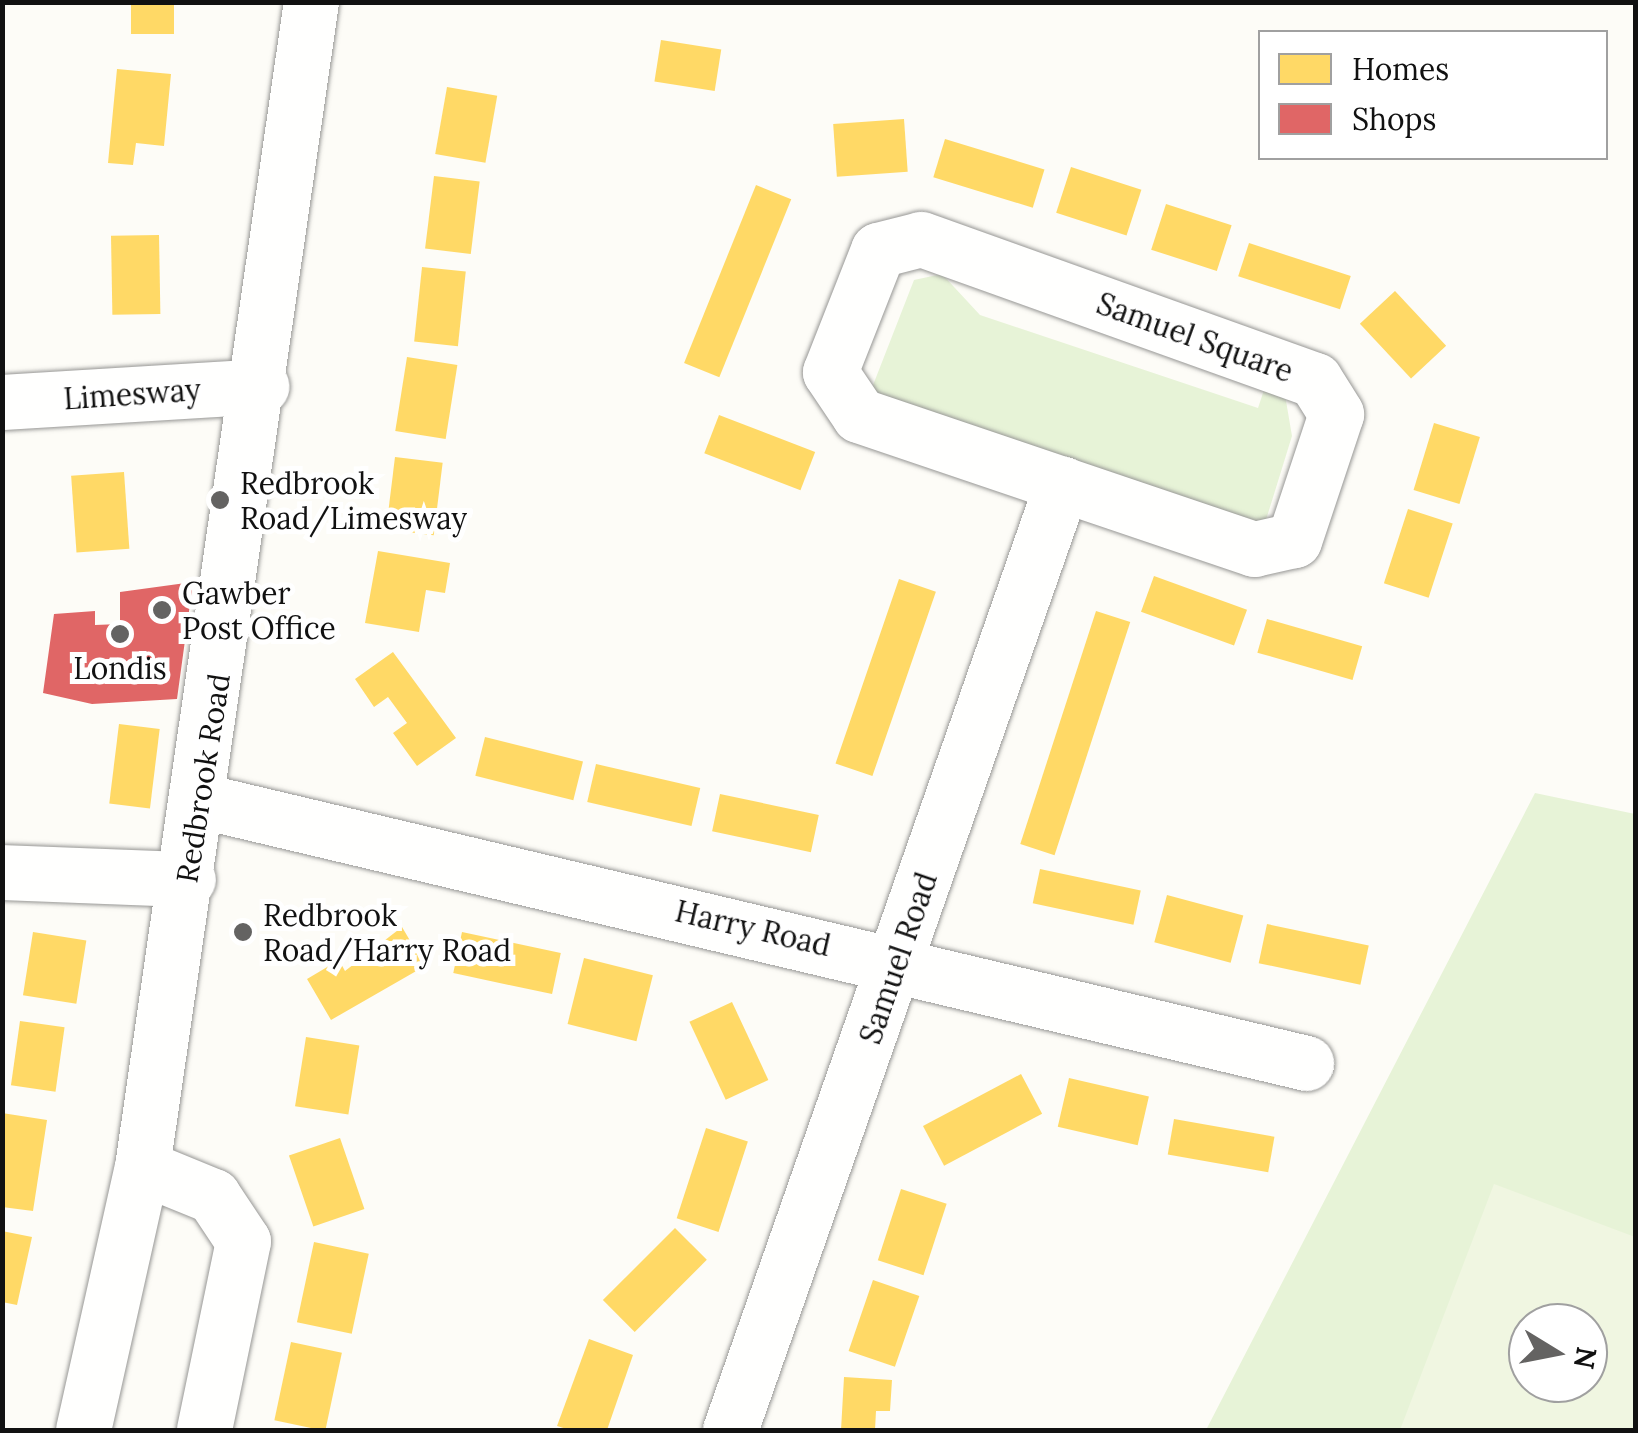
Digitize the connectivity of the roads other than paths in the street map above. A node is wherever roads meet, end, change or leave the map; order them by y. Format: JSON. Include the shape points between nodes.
{"nodes":[{"id":1,"x":311,"y":2,"type":"edge"},
{"id":2,"x":262,"y":386,"type":"junction"},
{"id":3,"x":2,"y":402,"type":"edge"},
{"id":4,"x":1062,"y":484,"type":"junction"},
{"id":5,"x":198,"y":800,"type":"junction"},
{"id":6,"x":2,"y":872,"type":"edge"},
{"id":7,"x":188,"y":879,"type":"junction"},
{"id":8,"x":897,"y":961,"type":"junction"},
{"id":9,"x":1306,"y":1063,"type":"dead end"},
{"id":10,"x":142,"y":1166,"type":"junction"},
{"id":11,"x":84,"y":1430,"type":"edge"},
{"id":12,"x":204,"y":1430,"type":"edge"},
{"id":13,"x":730,"y":1430,"type":"edge"}],
"edges":[{"from":1,"to":2,"type":"street","name":"Redbrook Road"},
{"from":2,"to":3,"type":"street","name":"Limesway"},
{"from":2,"to":5,"type":"street","name":"Redbrook Road"},
{"from":4,"to":4,"type":"street","name":"Samuel Square","via":[[859,415],[830,372],[878,250],[921,239],[993,264],[1315,380],[1336,414],[1294,540],[1254,550]]},
{"from":4,"to":8,"type":"street","name":"Samuel Road"},
{"from":5,"to":7,"type":"street","name":"Redbrook Road"},
{"from":5,"to":8,"type":"street","name":"Harry Road"},
{"from":6,"to":7,"type":"street"},
{"from":7,"to":10,"type":"street","name":"Redbrook Road"},
{"from":8,"to":9,"type":"street","name":"Harry Road"},
{"from":8,"to":13,"type":"street","name":"Samuel Road"},
{"from":10,"to":11,"type":"street","name":"Redbrook Road"},
{"from":10,"to":12,"type":"street","via":[[213,1196],[243,1241]]}]}
